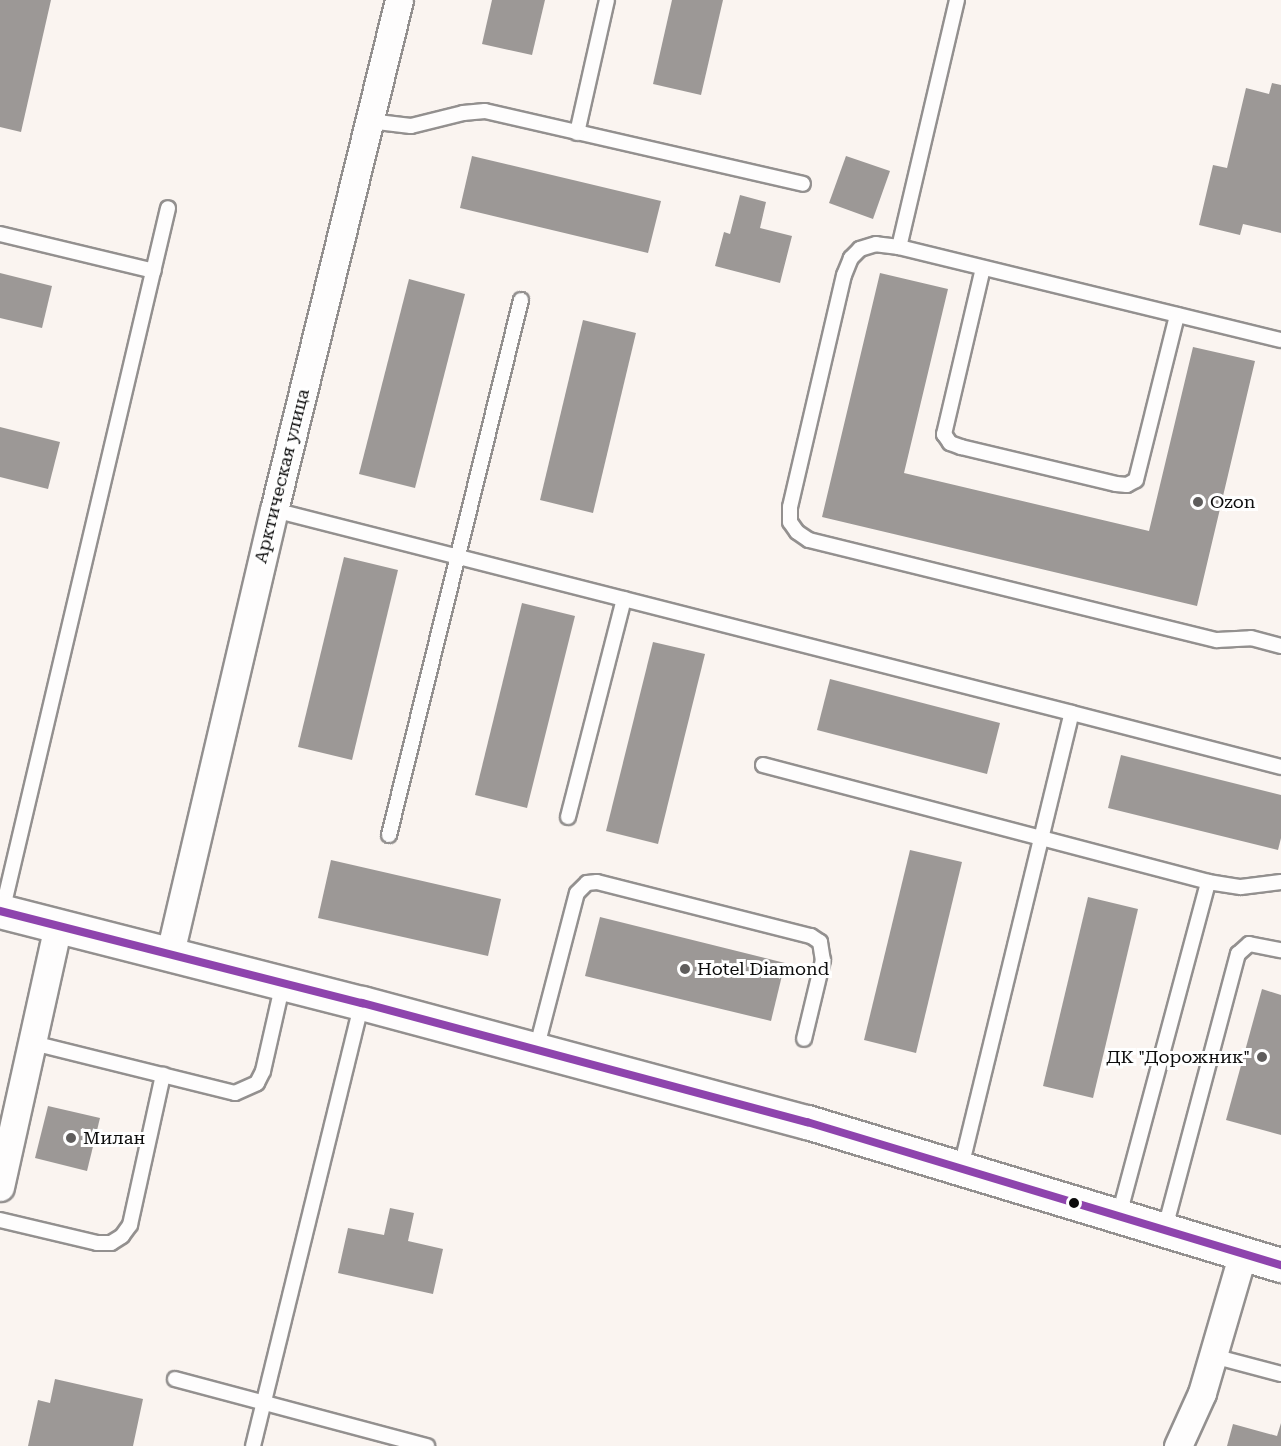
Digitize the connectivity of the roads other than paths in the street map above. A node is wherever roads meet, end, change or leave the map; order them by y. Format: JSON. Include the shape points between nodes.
{"nodes":[{"id":1,"x":399,"y":0,"type":"edge"},
{"id":2,"x":607,"y":0,"type":"edge"},
{"id":3,"x":957,"y":0,"type":"edge"},
{"id":4,"x":369,"y":121,"type":"junction"},
{"id":5,"x":577,"y":133,"type":"junction"},
{"id":6,"x":803,"y":184,"type":"dead end"},
{"id":7,"x":168,"y":208,"type":"dead end"},
{"id":8,"x":0,"y":234,"type":"edge"},
{"id":9,"x":899,"y":247,"type":"junction"},
{"id":10,"x":983,"y":268,"type":"junction"},
{"id":11,"x":154,"y":271,"type":"junction"},
{"id":12,"x":521,"y":300,"type":"dead end"},
{"id":13,"x":1177,"y":315,"type":"junction"},
{"id":14,"x":1281,"y":340,"type":"edge"},
{"id":15,"x":274,"y":510,"type":"junction"},
{"id":16,"x":458,"y":557,"type":"junction"},
{"id":17,"x":624,"y":598,"type":"junction"},
{"id":18,"x":1281,"y":646,"type":"edge"},
{"id":19,"x":1072,"y":713,"type":"junction"},
{"id":20,"x":763,"y":765,"type":"dead end"},
{"id":21,"x":1281,"y":767,"type":"edge"},
{"id":22,"x":568,"y":817,"type":"dead end"},
{"id":23,"x":389,"y":835,"type":"dead end"},
{"id":24,"x":1041,"y":837,"type":"junction"},
{"id":25,"x":1208,"y":882,"type":"junction"},
{"id":26,"x":1281,"y":882,"type":"edge"},
{"id":27,"x":1,"y":912,"type":"edge"},
{"id":28,"x":58,"y":925,"type":"junction"},
{"id":29,"x":1281,"y":950,"type":"edge"},
{"id":30,"x":170,"y":953,"type":"junction"},
{"id":31,"x":283,"y":983,"type":"junction"},
{"id":32,"x":362,"y":1003,"type":"junction"},
{"id":33,"x":804,"y":1039,"type":"dead end"},
{"id":34,"x":33,"y":1043,"type":"junction"},
{"id":35,"x":536,"y":1050,"type":"junction"},
{"id":36,"x":163,"y":1075,"type":"junction"},
{"id":37,"x":961,"y":1167,"type":"junction"},
{"id":38,"x":0,"y":1187,"type":"edge"},
{"id":39,"x":1119,"y":1215,"type":"junction"},
{"id":40,"x":0,"y":1220,"type":"edge"},
{"id":41,"x":1165,"y":1228,"type":"junction"},
{"id":42,"x":1243,"y":1252,"type":"junction"},
{"id":43,"x":1281,"y":1264,"type":"edge"},
{"id":44,"x":1213,"y":1356,"type":"junction"},
{"id":45,"x":1281,"y":1374,"type":"edge"},
{"id":46,"x":175,"y":1379,"type":"dead end"},
{"id":47,"x":264,"y":1402,"type":"junction"},
{"id":48,"x":253,"y":1446,"type":"edge"},
{"id":49,"x":427,"y":1446,"type":"edge"},
{"id":50,"x":1178,"y":1446,"type":"edge"}],
"edges":[{"from":1,"to":4,"type":"street","name":"Арктическая улица"},
{"from":2,"to":5,"type":"lane"},
{"from":3,"to":9,"type":"lane"},
{"from":4,"to":5,"type":"lane","via":[[411,126],[474,111]]},
{"from":4,"to":15,"type":"street","name":"Арктическая улица"},
{"from":5,"to":6,"type":"lane"},
{"from":7,"to":11,"type":"lane"},
{"from":8,"to":11,"type":"lane"},
{"from":9,"to":10,"type":"lane"},
{"from":9,"to":18,"type":"lane","via":[[876,244],[860,249],[844,275],[790,507],[790,522],[797,532],[809,540],[1217,640],[1251,638]]},
{"from":10,"to":13,"type":"lane"},
{"from":10,"to":13,"type":"lane","via":[[944,434],[950,443],[960,447],[1116,484],[1127,485],[1136,480]]},
{"from":11,"to":27,"type":"lane"},
{"from":12,"to":16,"type":"lane"},
{"from":13,"to":14,"type":"lane"},
{"from":15,"to":16,"type":"lane"},
{"from":15,"to":30,"type":"street","name":"Арктическая улица"},
{"from":16,"to":17,"type":"lane"},
{"from":16,"to":23,"type":"lane"},
{"from":17,"to":19,"type":"lane"},
{"from":17,"to":22,"type":"lane"},
{"from":19,"to":21,"type":"lane"},
{"from":19,"to":24,"type":"lane"},
{"from":20,"to":24,"type":"lane"},
{"from":24,"to":25,"type":"lane"},
{"from":24,"to":37,"type":"lane"},
{"from":25,"to":26,"type":"lane","via":[[1241,887]]},
{"from":25,"to":39,"type":"lane"},
{"from":27,"to":28,"type":"street"},
{"from":28,"to":30,"type":"street"},
{"from":28,"to":34,"type":"street"},
{"from":29,"to":41,"type":"lane","via":[[1250,944],[1238,954]]},
{"from":30,"to":31,"type":"street"},
{"from":31,"to":32,"type":"street"},
{"from":31,"to":36,"type":"lane","via":[[257,1083],[235,1093]]},
{"from":32,"to":35,"type":"street"},
{"from":32,"to":47,"type":"lane"},
{"from":33,"to":35,"type":"lane","via":[[823,960],[820,942],[811,936],[597,882],[587,883],[577,893]]},
{"from":34,"to":36,"type":"lane"},
{"from":34,"to":38,"type":"street"},
{"from":35,"to":37,"type":"street"},
{"from":36,"to":40,"type":"lane","via":[[130,1225],[122,1236],[97,1243]]},
{"from":37,"to":39,"type":"street"},
{"from":39,"to":41,"type":"street"},
{"from":41,"to":42,"type":"street"},
{"from":42,"to":43,"type":"street"},
{"from":42,"to":44,"type":"street"},
{"from":44,"to":45,"type":"lane"},
{"from":44,"to":50,"type":"street","via":[[1202,1393]]},
{"from":46,"to":47,"type":"lane"},
{"from":47,"to":48,"type":"lane"},
{"from":47,"to":49,"type":"lane"}]}
